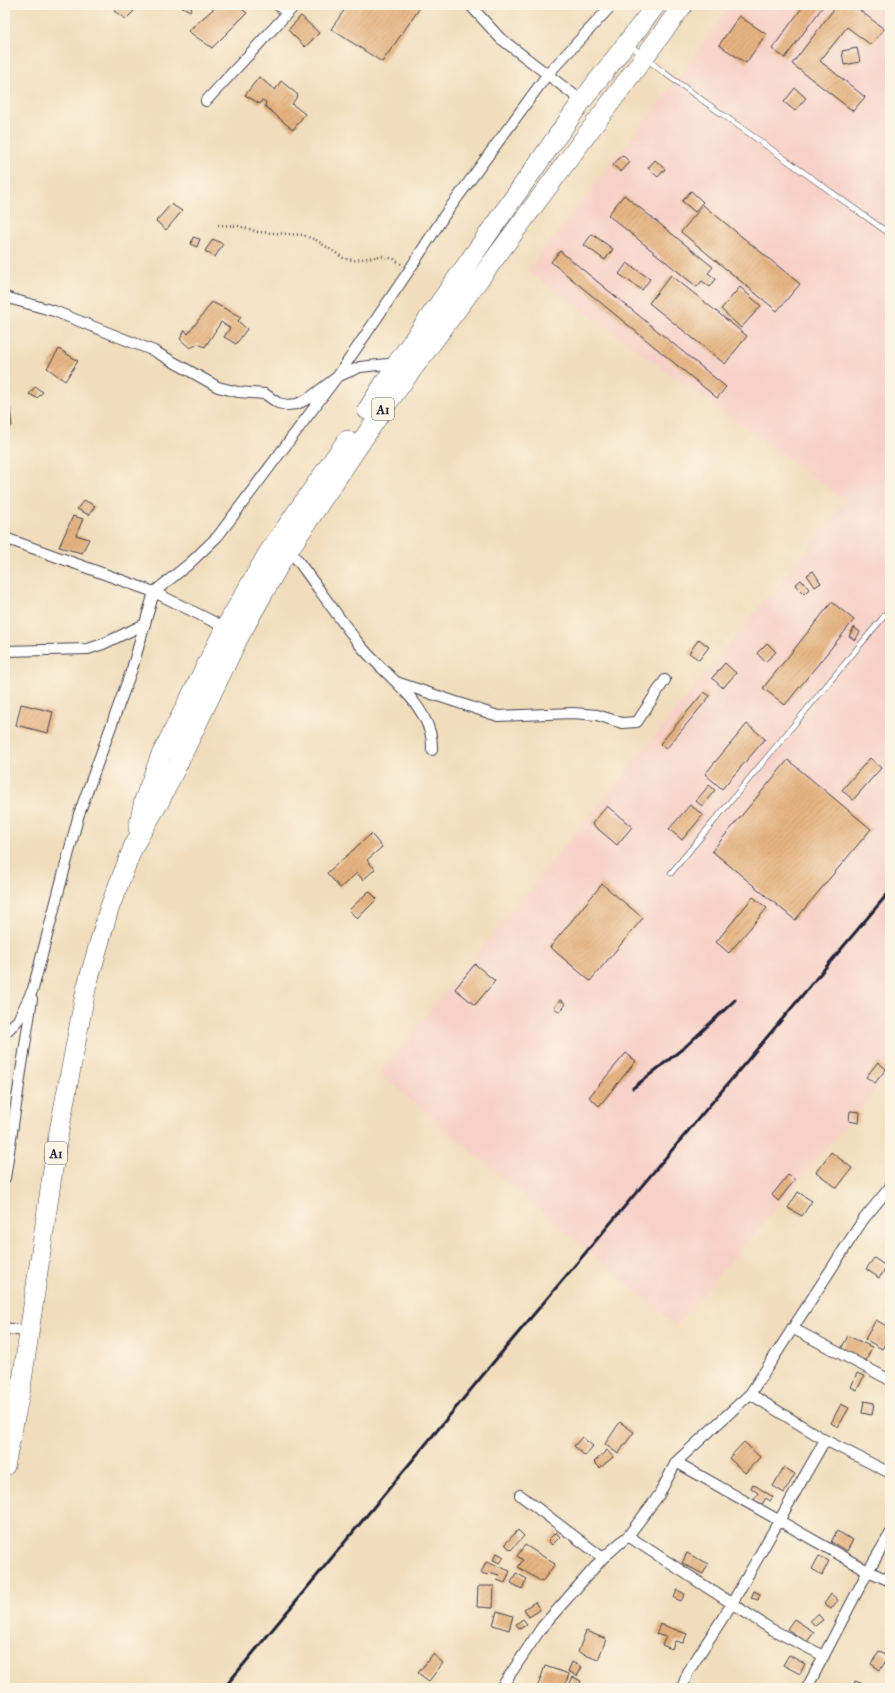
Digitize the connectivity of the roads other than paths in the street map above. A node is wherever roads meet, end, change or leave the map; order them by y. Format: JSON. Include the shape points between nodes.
{"nodes":[{"id":1,"x":278,"y":5,"type":"edge"},
{"id":2,"x":295,"y":5,"type":"edge"},
{"id":3,"x":470,"y":5,"type":"edge"},
{"id":4,"x":612,"y":5,"type":"edge"},
{"id":5,"x":656,"y":5,"type":"edge"},
{"id":6,"x":683,"y":5,"type":"edge"},
{"id":7,"x":287,"y":13,"type":"junction"},
{"id":8,"x":628,"y":43,"type":"junction"},
{"id":9,"x":643,"y":57,"type":"junction"},
{"id":10,"x":547,"y":75,"type":"junction"},
{"id":11,"x":206,"y":101,"type":"dead end"},
{"id":12,"x":582,"y":101,"type":"junction"},
{"id":13,"x":890,"y":234,"type":"edge"},
{"id":14,"x":5,"y":297,"type":"edge"},
{"id":15,"x":397,"y":363,"type":"junction"},
{"id":16,"x":337,"y":377,"type":"junction"},
{"id":17,"x":5,"y":538,"type":"edge"},
{"id":18,"x":289,"y":549,"type":"junction"},
{"id":19,"x":154,"y":592,"type":"junction"},
{"id":20,"x":890,"y":609,"type":"edge"},
{"id":21,"x":145,"y":624,"type":"junction"},
{"id":22,"x":233,"y":632,"type":"junction"},
{"id":23,"x":5,"y":651,"type":"edge"},
{"id":24,"x":665,"y":680,"type":"dead end"},
{"id":25,"x":396,"y":682,"type":"junction"},
{"id":26,"x":432,"y":750,"type":"dead end"},
{"id":27,"x":671,"y":873,"type":"dead end"},
{"id":28,"x":33,"y":989,"type":"junction"},
{"id":29,"x":5,"y":1032,"type":"edge"},
{"id":30,"x":5,"y":1178,"type":"edge"},
{"id":31,"x":890,"y":1187,"type":"edge"},
{"id":32,"x":5,"y":1328,"type":"edge"},
{"id":33,"x":792,"y":1328,"type":"junction"},
{"id":34,"x":29,"y":1332,"type":"junction"},
{"id":35,"x":890,"y":1380,"type":"edge"},
{"id":36,"x":750,"y":1394,"type":"junction"},
{"id":37,"x":825,"y":1440,"type":"junction"},
{"id":38,"x":676,"y":1462,"type":"junction"},
{"id":39,"x":5,"y":1466,"type":"edge"},
{"id":40,"x":890,"y":1472,"type":"edge"},
{"id":41,"x":520,"y":1495,"type":"dead end"},
{"id":42,"x":780,"y":1521,"type":"junction"},
{"id":43,"x":890,"y":1534,"type":"edge"},
{"id":44,"x":628,"y":1536,"type":"junction"},
{"id":45,"x":603,"y":1558,"type":"junction"},
{"id":46,"x":868,"y":1571,"type":"junction"},
{"id":47,"x":890,"y":1581,"type":"edge"},
{"id":48,"x":731,"y":1605,"type":"junction"},
{"id":49,"x":824,"y":1656,"type":"junction"},
{"id":50,"x":501,"y":1688,"type":"edge"},
{"id":51,"x":682,"y":1688,"type":"edge"},
{"id":52,"x":808,"y":1688,"type":"edge"}],
"edges":[{"from":1,"to":7,"type":"street"},
{"from":2,"to":7,"type":"street"},
{"from":3,"to":10,"type":"street","via":[[500,38]]},
{"from":4,"to":10,"type":"street"},
{"from":5,"to":8,"type":"highway","number":"A1"},
{"from":6,"to":9,"type":"highway","number":"A1"},
{"from":7,"to":11,"type":"street"},
{"from":8,"to":9,"type":"lane"},
{"from":8,"to":12,"type":"highway","number":"A1"},
{"from":9,"to":13,"type":"lane"},
{"from":9,"to":18,"type":"highway","number":"A1","via":[[386,405]]},
{"from":10,"to":12,"type":"street"},
{"from":10,"to":16,"type":"street","via":[[448,210]]},
{"from":12,"to":15,"type":"highway","number":"A1"},
{"from":14,"to":16,"type":"street","via":[[54,311],[154,351],[218,387],[265,394],[278,403],[297,404],[308,399]]},
{"from":15,"to":16,"type":"street","via":[[360,367]]},
{"from":15,"to":22,"type":"highway","number":"A1","via":[[268,553]]},
{"from":16,"to":19,"type":"street","via":[[218,536]]},
{"from":17,"to":19,"type":"street"},
{"from":18,"to":22,"type":"highway","number":"A1"},
{"from":18,"to":25,"type":"street","via":[[357,642]]},
{"from":19,"to":21,"type":"street"},
{"from":19,"to":22,"type":"street"},
{"from":20,"to":27,"type":"lane"},
{"from":21,"to":23,"type":"street","via":[[88,649]]},
{"from":21,"to":28,"type":"street","via":[[132,669],[78,814]]},
{"from":22,"to":34,"type":"highway","number":"A1","via":[[160,800],[134,845],[109,909],[86,989],[57,1142]]},
{"from":24,"to":25,"type":"street","via":[[637,722],[622,723],[597,715],[573,713],[498,716]]},
{"from":25,"to":26,"type":"street","via":[[421,711],[431,733]]},
{"from":28,"to":29,"type":"street","via":[[18,1020]]},
{"from":28,"to":30,"type":"street"},
{"from":31,"to":33,"type":"street","via":[[863,1220]]},
{"from":32,"to":34,"type":"street"},
{"from":33,"to":35,"type":"street"},
{"from":33,"to":36,"type":"street"},
{"from":34,"to":39,"type":"highway","number":"A1"},
{"from":36,"to":37,"type":"street"},
{"from":36,"to":38,"type":"street"},
{"from":37,"to":40,"type":"street"},
{"from":37,"to":42,"type":"street"},
{"from":38,"to":42,"type":"street"},
{"from":38,"to":44,"type":"street","via":[[659,1495]]},
{"from":41,"to":45,"type":"street"},
{"from":42,"to":46,"type":"street"},
{"from":42,"to":48,"type":"street"},
{"from":43,"to":46,"type":"street"},
{"from":44,"to":45,"type":"street"},
{"from":44,"to":48,"type":"street"},
{"from":45,"to":50,"type":"street","via":[[542,1627]]},
{"from":46,"to":47,"type":"street"},
{"from":46,"to":49,"type":"street"},
{"from":48,"to":49,"type":"street","via":[[771,1630]]},
{"from":48,"to":51,"type":"street","via":[[688,1672]]},
{"from":49,"to":52,"type":"street"}]}
